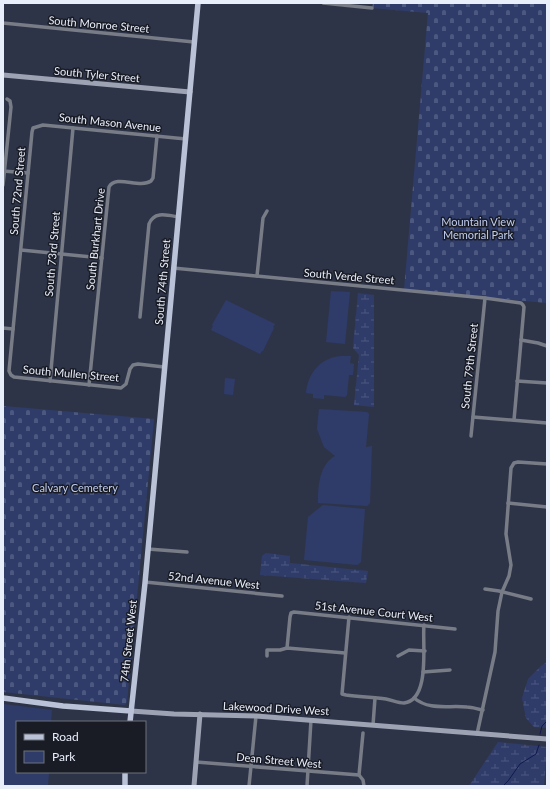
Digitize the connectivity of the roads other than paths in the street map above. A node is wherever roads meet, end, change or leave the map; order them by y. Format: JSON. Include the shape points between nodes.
{"nodes":[{"id":1,"x":198,"y":3,"type":"edge"},
{"id":2,"x":323,"y":3,"type":"edge"},
{"id":3,"x":372,"y":8,"type":"dead end"},
{"id":4,"x":3,"y":23,"type":"edge"},
{"id":5,"x":194,"y":42,"type":"junction"},
{"id":6,"x":3,"y":75,"type":"edge"},
{"id":7,"x":190,"y":92,"type":"junction"},
{"id":8,"x":7,"y":99,"type":"dead end"},
{"id":9,"x":3,"y":120,"type":"edge"},
{"id":10,"x":9,"y":121,"type":"junction"},
{"id":11,"x":34,"y":128,"type":"joint"},
{"id":12,"x":73,"y":128,"type":"junction"},
{"id":13,"x":157,"y":136,"type":"junction"},
{"id":14,"x":186,"y":139,"type":"junction"},
{"id":15,"x":4,"y":171,"type":"edge"},
{"id":16,"x":28,"y":172,"type":"junction"},
{"id":17,"x":3,"y":186,"type":"edge"},
{"id":18,"x":268,"y":211,"type":"dead end"},
{"id":19,"x":178,"y":217,"type":"junction"},
{"id":20,"x":21,"y":250,"type":"junction"},
{"id":21,"x":61,"y":254,"type":"junction"},
{"id":22,"x":102,"y":258,"type":"junction"},
{"id":23,"x":173,"y":268,"type":"junction"},
{"id":24,"x":257,"y":276,"type":"junction"},
{"id":25,"x":485,"y":298,"type":"junction"},
{"id":26,"x":140,"y":317,"type":"dead end"},
{"id":27,"x":3,"y":328,"type":"edge"},
{"id":28,"x":13,"y":329,"type":"junction"},
{"id":29,"x":521,"y":340,"type":"junction"},
{"id":30,"x":547,"y":346,"type":"edge"},
{"id":31,"x":164,"y":367,"type":"junction"},
{"id":32,"x":11,"y":375,"type":"joint"},
{"id":33,"x":50,"y":381,"type":"junction"},
{"id":34,"x":517,"y":381,"type":"junction"},
{"id":35,"x":547,"y":384,"type":"edge"},
{"id":36,"x":89,"y":385,"type":"junction"},
{"id":37,"x":473,"y":417,"type":"junction"},
{"id":38,"x":514,"y":420,"type":"junction"},
{"id":39,"x":547,"y":423,"type":"edge"},
{"id":40,"x":471,"y":436,"type":"dead end"},
{"id":41,"x":547,"y":464,"type":"edge"},
{"id":42,"x":508,"y":503,"type":"junction"},
{"id":43,"x":547,"y":507,"type":"edge"},
{"id":44,"x":148,"y":549,"type":"junction"},
{"id":45,"x":187,"y":552,"type":"dead end"},
{"id":46,"x":146,"y":562,"type":"joint"},
{"id":47,"x":145,"y":582,"type":"junction"},
{"id":48,"x":484,"y":589,"type":"dead end"},
{"id":49,"x":502,"y":592,"type":"junction"},
{"id":50,"x":282,"y":596,"type":"dead end"},
{"id":51,"x":531,"y":599,"type":"dead end"},
{"id":52,"x":348,"y":617,"type":"junction"},
{"id":53,"x":424,"y":625,"type":"junction"},
{"id":54,"x":455,"y":629,"type":"dead end"},
{"id":55,"x":287,"y":648,"type":"junction"},
{"id":56,"x":425,"y":651,"type":"junction"},
{"id":57,"x":345,"y":653,"type":"junction"},
{"id":58,"x":267,"y":656,"type":"dead end"},
{"id":59,"x":398,"y":656,"type":"dead end"},
{"id":60,"x":450,"y":670,"type":"dead end"},
{"id":61,"x":424,"y":672,"type":"junction"},
{"id":62,"x":3,"y":698,"type":"edge"},
{"id":63,"x":375,"y":698,"type":"junction"},
{"id":64,"x":414,"y":698,"type":"junction"},
{"id":65,"x":483,"y":710,"type":"junction"},
{"id":66,"x":131,"y":711,"type":"junction"},
{"id":67,"x":200,"y":714,"type":"junction"},
{"id":68,"x":256,"y":716,"type":"junction"},
{"id":69,"x":311,"y":720,"type":"junction"},
{"id":70,"x":130,"y":721,"type":"edge"},
{"id":71,"x":373,"y":725,"type":"junction"},
{"id":72,"x":363,"y":733,"type":"dead end"},
{"id":73,"x":477,"y":734,"type":"junction"},
{"id":74,"x":547,"y":740,"type":"edge"},
{"id":75,"x":196,"y":762,"type":"junction"},
{"id":76,"x":251,"y":767,"type":"junction"},
{"id":77,"x":307,"y":771,"type":"junction"},
{"id":78,"x":125,"y":773,"type":"edge"},
{"id":79,"x":359,"y":775,"type":"junction"},
{"id":80,"x":125,"y":786,"type":"edge"},
{"id":81,"x":194,"y":786,"type":"edge"},
{"id":82,"x":249,"y":786,"type":"edge"},
{"id":83,"x":307,"y":786,"type":"edge"},
{"id":84,"x":364,"y":786,"type":"edge"}],
"edges":[{"from":1,"to":5,"type":"main road","name":"South 74th Street"},
{"from":2,"to":3,"type":"street"},
{"from":4,"to":5,"type":"street","name":"South Monroe Street"},
{"from":5,"to":7,"type":"main road","name":"South 74th Street"},
{"from":6,"to":7,"type":"main road","name":"South Tyler Street"},
{"from":7,"to":14,"type":"main road","name":"South 74th Street"},
{"from":8,"to":10,"type":"street","via":[[11,106]]},
{"from":9,"to":10,"type":"street"},
{"from":10,"to":15,"type":"street"},
{"from":11,"to":12,"type":"street","name":"South Mason Avenue","via":[[43,125]]},
{"from":11,"to":16,"type":"street","name":"South 72nd Street"},
{"from":12,"to":13,"type":"street","name":"South Mason Avenue"},
{"from":12,"to":21,"type":"street","name":"South 73rd Street"},
{"from":13,"to":14,"type":"street","name":"South Mason Avenue"},
{"from":13,"to":22,"type":"street","name":"South Burkhart Drive","via":[[151,181],[145,184],[116,182],[109,187]]},
{"from":14,"to":19,"type":"main road","name":"South 74th Street"},
{"from":15,"to":16,"type":"street"},
{"from":15,"to":17,"type":"street"},
{"from":16,"to":20,"type":"street","name":"South 72nd Street"},
{"from":18,"to":24,"type":"street","via":[[263,218]]},
{"from":19,"to":23,"type":"main road","name":"South 74th Street"},
{"from":19,"to":26,"type":"street","via":[[152,217],[148,227]]},
{"from":20,"to":21,"type":"street"},
{"from":20,"to":28,"type":"street","name":"South 72nd Street"},
{"from":21,"to":22,"type":"street"},
{"from":21,"to":33,"type":"street","name":"South 73rd Street"},
{"from":22,"to":36,"type":"street","name":"South Burkhart Drive"},
{"from":23,"to":24,"type":"street","name":"South Verde Street"},
{"from":23,"to":31,"type":"main road","name":"South 74th Street"},
{"from":24,"to":25,"type":"street","name":"South Verde Street"},
{"from":25,"to":29,"type":"street","name":"South Verde Street","via":[[523,305]]},
{"from":25,"to":37,"type":"street","name":"South 79th Street"},
{"from":27,"to":28,"type":"street"},
{"from":28,"to":32,"type":"street","name":"South 72nd Street","via":[[9,366]]},
{"from":29,"to":30,"type":"street"},
{"from":29,"to":34,"type":"street"},
{"from":31,"to":36,"type":"street","name":"South Mullen Street","via":[[133,365],[126,384],[121,388]]},
{"from":31,"to":44,"type":"main road","name":"South 74th Street"},
{"from":32,"to":33,"type":"street","name":"South Mullen Street"},
{"from":33,"to":36,"type":"street","name":"South Mullen Street"},
{"from":34,"to":35,"type":"street"},
{"from":34,"to":38,"type":"street"},
{"from":37,"to":38,"type":"street"},
{"from":37,"to":40,"type":"street","name":"South 79th Street"},
{"from":38,"to":39,"type":"street"},
{"from":41,"to":42,"type":"street","via":[[514,463],[511,468]]},
{"from":42,"to":43,"type":"street"},
{"from":42,"to":49,"type":"street","via":[[506,534],[511,565]]},
{"from":44,"to":45,"type":"street"},
{"from":44,"to":46,"type":"main road","name":"South 74th Street"},
{"from":46,"to":47,"type":"main road","name":"74th Street West"},
{"from":47,"to":50,"type":"street","name":"52nd Avenue West"},
{"from":47,"to":66,"type":"main road","name":"74th Street West"},
{"from":48,"to":49,"type":"street"},
{"from":49,"to":51,"type":"street"},
{"from":49,"to":65,"type":"street","via":[[495,652]]},
{"from":52,"to":53,"type":"street","name":"51st Avenue Court West"},
{"from":52,"to":55,"type":"street","name":"51st Avenue Court West","via":[[292,613]]},
{"from":52,"to":57,"type":"street"},
{"from":53,"to":54,"type":"street","name":"51st Avenue Court West"},
{"from":53,"to":56,"type":"street"},
{"from":55,"to":57,"type":"street"},
{"from":55,"to":58,"type":"street","via":[[267,650]]},
{"from":56,"to":59,"type":"street","via":[[409,650]]},
{"from":56,"to":61,"type":"street"},
{"from":57,"to":63,"type":"street","via":[[342,694]]},
{"from":60,"to":61,"type":"street"},
{"from":61,"to":64,"type":"street","via":[[419,691]]},
{"from":62,"to":66,"type":"main road","name":"Lakewood Drive West"},
{"from":63,"to":64,"type":"street","via":[[403,703]]},
{"from":63,"to":71,"type":"street"},
{"from":64,"to":65,"type":"street","via":[[424,704],[467,706]]},
{"from":65,"to":73,"type":"street"},
{"from":66,"to":67,"type":"main road","name":"Lakewood Drive West"},
{"from":66,"to":70,"type":"main road","name":"74th Street West"},
{"from":67,"to":68,"type":"main road","name":"Lakewood Drive West"},
{"from":67,"to":75,"type":"main road"},
{"from":68,"to":69,"type":"main road","name":"Lakewood Drive West"},
{"from":68,"to":76,"type":"street"},
{"from":69,"to":71,"type":"main road","name":"Lakewood Drive West"},
{"from":69,"to":77,"type":"street"},
{"from":71,"to":73,"type":"main road","name":"Lakewood Drive West"},
{"from":72,"to":79,"type":"street"},
{"from":73,"to":74,"type":"main road","name":"Lakewood Drive West"},
{"from":75,"to":76,"type":"street","name":"Dean Street West"},
{"from":75,"to":81,"type":"main road"},
{"from":76,"to":77,"type":"street","name":"Dean Street West"},
{"from":76,"to":82,"type":"street"},
{"from":77,"to":79,"type":"street","name":"Dean Street West"},
{"from":77,"to":83,"type":"street"},
{"from":78,"to":80,"type":"main road"},
{"from":79,"to":84,"type":"street"}]}
